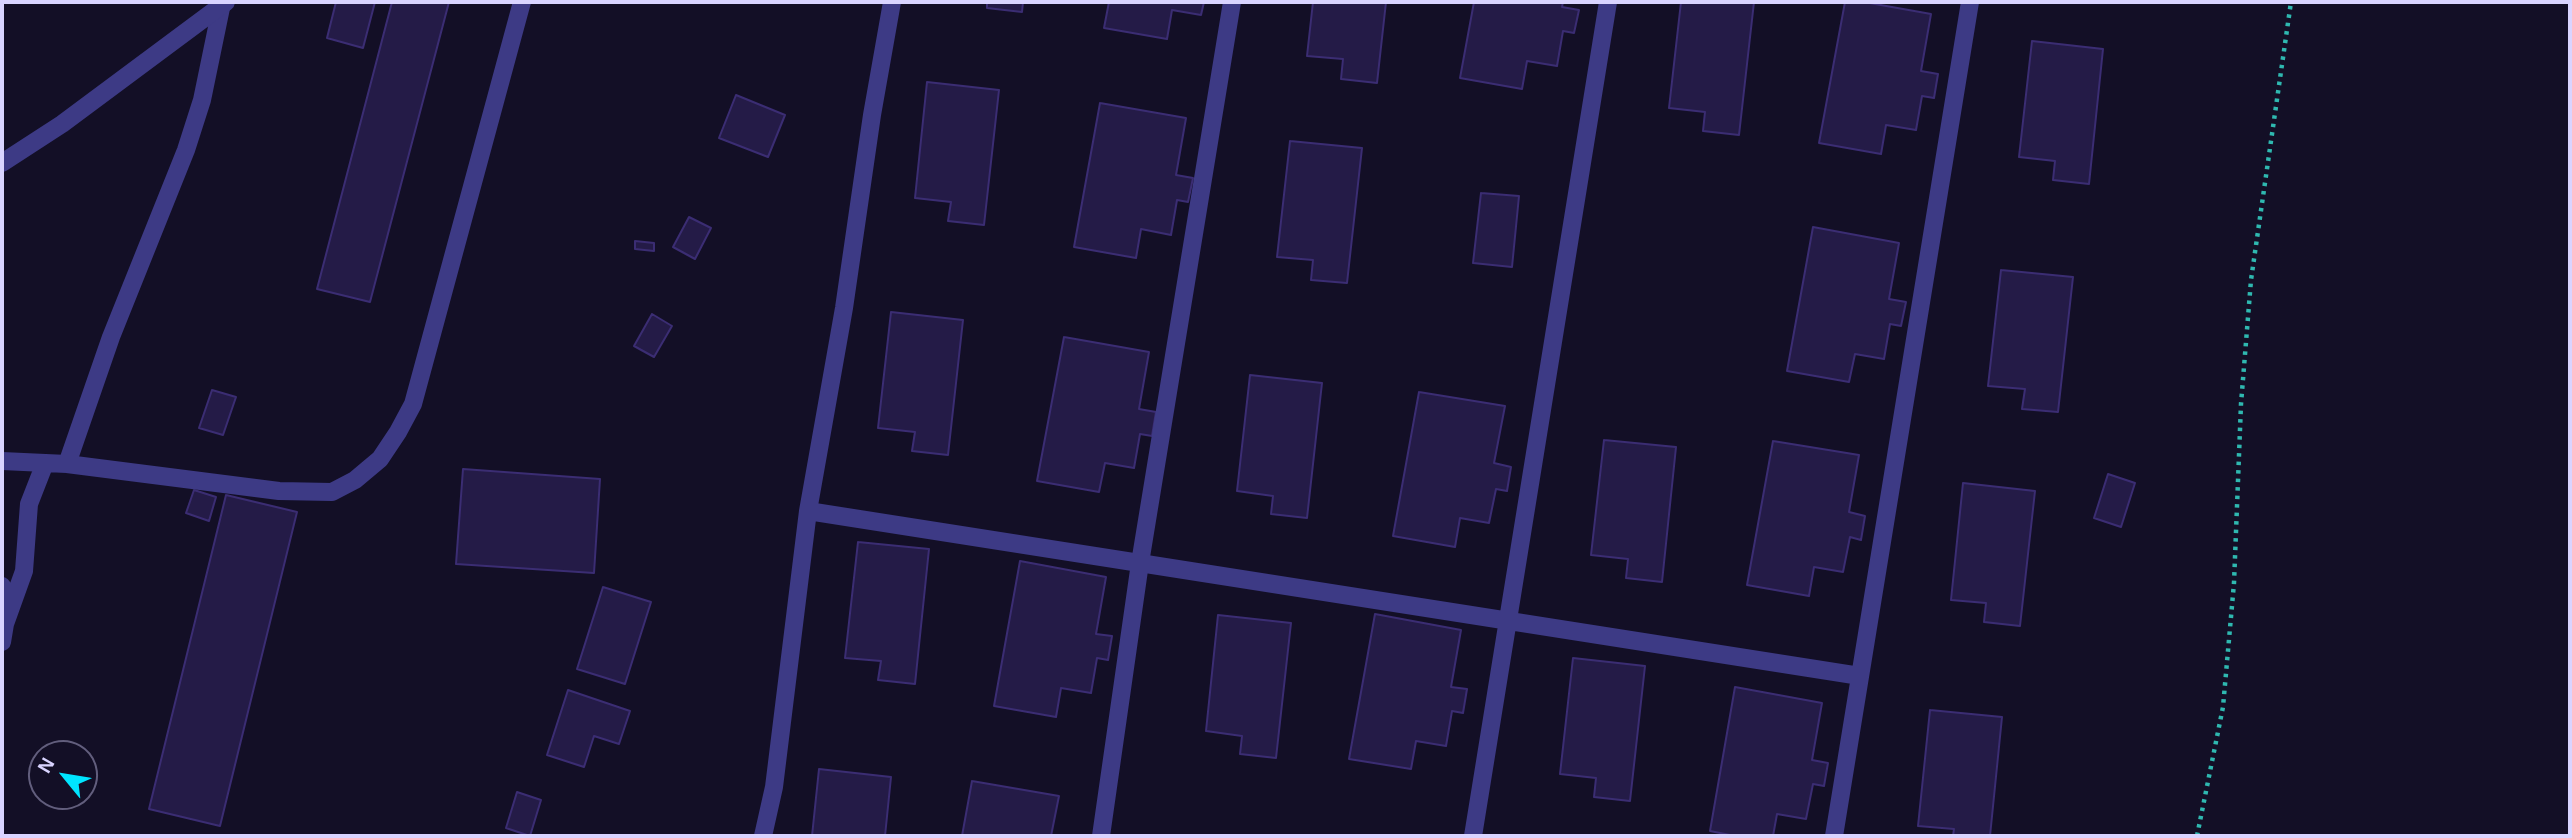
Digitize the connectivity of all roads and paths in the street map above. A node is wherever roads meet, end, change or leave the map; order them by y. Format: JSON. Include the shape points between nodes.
{"nodes":[{"id":1,"x":522,"y":2,"type":"edge"},
{"id":2,"x":892,"y":2,"type":"edge"},
{"id":3,"x":1232,"y":2,"type":"edge"},
{"id":4,"x":1608,"y":2,"type":"edge"},
{"id":5,"x":2291,"y":2,"type":"edge"},
{"id":6,"x":1965,"y":3,"type":"edge"},
{"id":7,"x":224,"y":5,"type":"edge"},
{"id":8,"x":2,"y":163,"type":"edge"},
{"id":9,"x":2,"y":461,"type":"edge"},
{"id":10,"x":45,"y":463,"type":"junction"},
{"id":11,"x":67,"y":464,"type":"junction"},
{"id":12,"x":808,"y":511,"type":"junction"},
{"id":13,"x":1140,"y":563,"type":"junction"},
{"id":14,"x":2,"y":586,"type":"edge"},
{"id":15,"x":1508,"y":621,"type":"junction"},
{"id":16,"x":3,"y":633,"type":"edge"},
{"id":17,"x":1860,"y":676,"type":"junction"},
{"id":18,"x":763,"y":836,"type":"edge"},
{"id":19,"x":1101,"y":836,"type":"edge"},
{"id":20,"x":1473,"y":836,"type":"edge"},
{"id":21,"x":1834,"y":836,"type":"edge"},
{"id":22,"x":2197,"y":836,"type":"edge"}],
"edges":[{"from":1,"to":11,"type":"street","via":[[412,404],[380,458],[355,480],[332,492],[279,491]]},
{"from":2,"to":12,"type":"street"},
{"from":3,"to":13,"type":"street"},
{"from":4,"to":15,"type":"street"},
{"from":5,"to":22,"type":"path","via":[[2251,280],[2223,707]]},
{"from":6,"to":17,"type":"street"},
{"from":7,"to":8,"type":"street"},
{"from":7,"to":11,"type":"street","via":[[186,150],[111,337]]},
{"from":9,"to":10,"type":"street"},
{"from":10,"to":11,"type":"street"},
{"from":10,"to":16,"type":"street","via":[[29,504],[24,571]]},
{"from":12,"to":13,"type":"street"},
{"from":12,"to":18,"type":"street","via":[[774,787]]},
{"from":13,"to":15,"type":"street"},
{"from":13,"to":19,"type":"street"},
{"from":14,"to":16,"type":"street"},
{"from":15,"to":17,"type":"street"},
{"from":15,"to":20,"type":"street"},
{"from":17,"to":21,"type":"street"}]}
